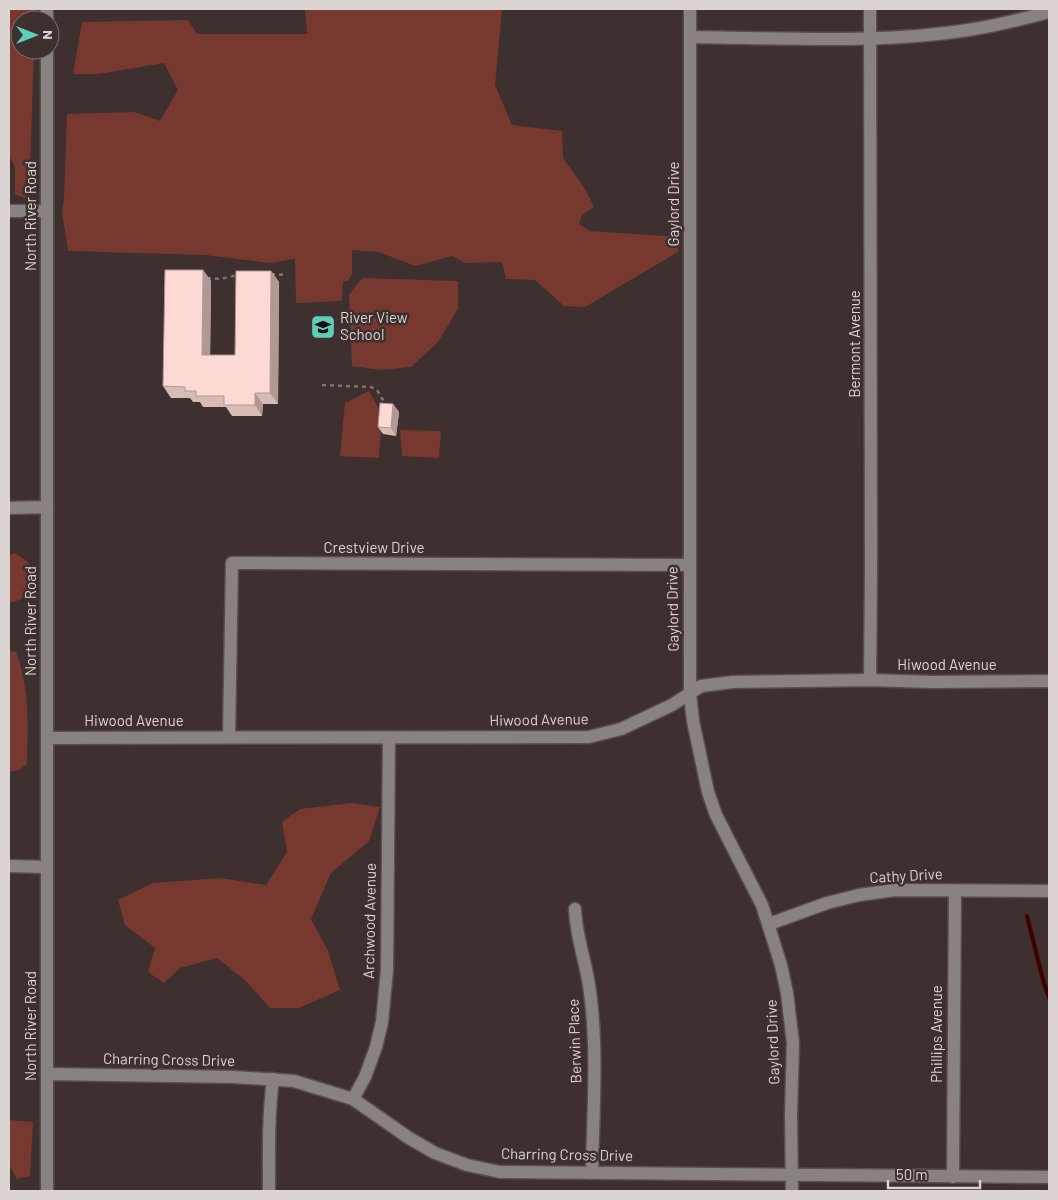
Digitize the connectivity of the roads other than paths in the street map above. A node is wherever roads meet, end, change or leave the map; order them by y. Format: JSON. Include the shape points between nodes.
{"nodes":[{"id":1,"x":690,"y":9,"type":"edge"},
{"id":2,"x":870,"y":9,"type":"edge"},
{"id":3,"x":1049,"y":12,"type":"edge"},
{"id":4,"x":691,"y":37,"type":"junction"},
{"id":5,"x":870,"y":38,"type":"junction"},
{"id":6,"x":47,"y":60,"type":"edge"},
{"id":7,"x":9,"y":210,"type":"edge"},
{"id":8,"x":47,"y":211,"type":"junction"},
{"id":9,"x":47,"y":507,"type":"junction"},
{"id":10,"x":9,"y":508,"type":"edge"},
{"id":11,"x":689,"y":565,"type":"junction"},
{"id":12,"x":870,"y":680,"type":"junction"},
{"id":13,"x":1049,"y":681,"type":"edge"},
{"id":14,"x":690,"y":694,"type":"junction"},
{"id":15,"x":229,"y":737,"type":"junction"},
{"id":16,"x":47,"y":738,"type":"junction"},
{"id":17,"x":389,"y":738,"type":"junction"},
{"id":18,"x":9,"y":866,"type":"edge"},
{"id":19,"x":47,"y":867,"type":"junction"},
{"id":20,"x":955,"y":891,"type":"junction"},
{"id":21,"x":1049,"y":891,"type":"edge"},
{"id":22,"x":575,"y":910,"type":"dead end"},
{"id":23,"x":769,"y":924,"type":"junction"},
{"id":24,"x":47,"y":1074,"type":"junction"},
{"id":25,"x":273,"y":1079,"type":"junction"},
{"id":26,"x":353,"y":1099,"type":"junction"},
{"id":27,"x":592,"y":1173,"type":"junction"},
{"id":28,"x":792,"y":1174,"type":"junction"},
{"id":29,"x":953,"y":1176,"type":"junction"},
{"id":30,"x":1049,"y":1176,"type":"edge"},
{"id":31,"x":47,"y":1191,"type":"edge"},
{"id":32,"x":269,"y":1191,"type":"edge"},
{"id":33,"x":792,"y":1191,"type":"edge"}],
"edges":[{"from":1,"to":4,"type":"street","name":"Gaylord Drive"},
{"from":2,"to":5,"type":"street","name":"Bermont Avenue"},
{"from":3,"to":5,"type":"street","via":[[968,31]]},
{"from":4,"to":5,"type":"street"},
{"from":4,"to":11,"type":"street","name":"Gaylord Drive"},
{"from":5,"to":12,"type":"street","name":"Bermont Avenue"},
{"from":6,"to":8,"type":"street","name":"North River Road"},
{"from":7,"to":8,"type":"street"},
{"from":8,"to":9,"type":"street","name":"North River Road"},
{"from":9,"to":10,"type":"street"},
{"from":9,"to":16,"type":"street","name":"North River Road"},
{"from":11,"to":14,"type":"street","name":"Gaylord Drive"},
{"from":11,"to":15,"type":"street","name":"Crestview Drive","via":[[232,564]]},
{"from":12,"to":13,"type":"street","name":"Hiwood Avenue"},
{"from":12,"to":14,"type":"street","name":"Hiwood Avenue","via":[[733,682],[700,686]]},
{"from":14,"to":17,"type":"street","name":"Hiwood Avenue","via":[[621,729],[589,737]]},
{"from":14,"to":23,"type":"street","name":"Gaylord Drive","via":[[708,792]]},
{"from":15,"to":16,"type":"street","name":"Hiwood Avenue"},
{"from":15,"to":17,"type":"street","name":"Hiwood Avenue"},
{"from":16,"to":19,"type":"street","name":"North River Road"},
{"from":17,"to":26,"type":"street","name":"Archwood Avenue","via":[[387,970],[382,1022],[376,1047]]},
{"from":18,"to":19,"type":"street"},
{"from":19,"to":24,"type":"street","name":"North River Road"},
{"from":20,"to":21,"type":"street","name":"Cathy Drive"},
{"from":20,"to":23,"type":"street","name":"Cathy Drive","via":[[895,890],[859,895],[819,905]]},
{"from":20,"to":29,"type":"street","name":"Phillips Avenue"},
{"from":22,"to":27,"type":"street","name":"Berwin Place","via":[[590,992],[594,1035]]},
{"from":23,"to":28,"type":"street","name":"Gaylord Drive","via":[[787,992],[792,1043]]},
{"from":24,"to":25,"type":"street","name":"Charring Cross Drive"},
{"from":24,"to":31,"type":"street","name":"North River Road"},
{"from":25,"to":26,"type":"street","name":"Charring Cross Drive","via":[[294,1080]]},
{"from":25,"to":32,"type":"street"},
{"from":26,"to":27,"type":"street","name":"Charring Cross Drive","via":[[408,1138],[467,1165],[500,1172]]},
{"from":27,"to":28,"type":"street","name":"Charring Cross Drive"},
{"from":28,"to":29,"type":"street","name":"Charring Cross Drive"},
{"from":28,"to":33,"type":"street","name":"Gaylord Drive"},
{"from":29,"to":30,"type":"street","name":"Charring Cross Drive"}]}
